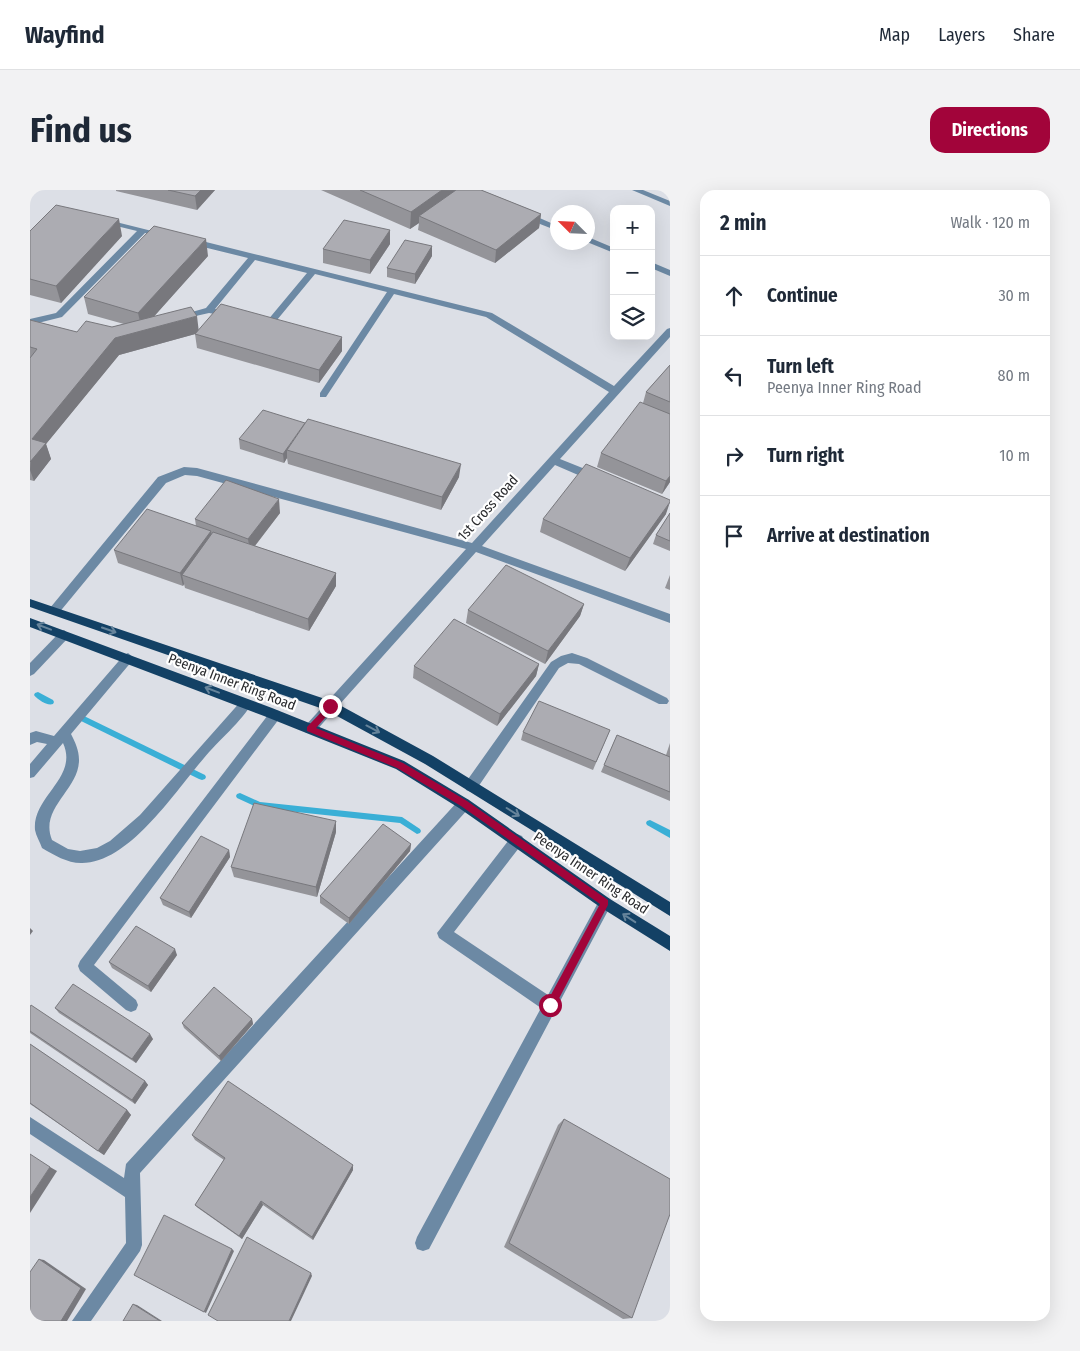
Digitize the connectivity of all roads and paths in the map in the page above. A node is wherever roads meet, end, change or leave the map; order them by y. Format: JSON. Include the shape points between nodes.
{"nodes":[{"id":1,"x":636,"y":190,"type":"edge"},
{"id":2,"x":670,"y":204,"type":"edge"},
{"id":3,"x":520,"y":213,"type":"edge"},
{"id":4,"x":97,"y":218,"type":"edge"},
{"id":5,"x":550,"y":225,"type":"edge"},
{"id":6,"x":143,"y":230,"type":"junction"},
{"id":7,"x":595,"y":243,"type":"edge"},
{"id":8,"x":612,"y":250,"type":"edge"},
{"id":9,"x":253,"y":256,"type":"junction"},
{"id":10,"x":655,"y":267,"type":"edge"},
{"id":11,"x":314,"y":271,"type":"junction"},
{"id":12,"x":670,"y":273,"type":"edge"},
{"id":13,"x":392,"y":291,"type":"junction"},
{"id":14,"x":209,"y":310,"type":"junction"},
{"id":15,"x":176,"y":320,"type":"edge"},
{"id":16,"x":30,"y":322,"type":"edge"},
{"id":17,"x":670,"y":331,"type":"edge"},
{"id":18,"x":658,"y":344,"type":"junction"},
{"id":19,"x":670,"y":348,"type":"edge"},
{"id":20,"x":615,"y":391,"type":"junction"},
{"id":21,"x":323,"y":395,"type":"dead end"},
{"id":22,"x":552,"y":460,"type":"junction"},
{"id":23,"x":607,"y":482,"type":"edge"},
{"id":24,"x":473,"y":547,"type":"junction"},
{"id":25,"x":30,"y":603,"type":"edge"},
{"id":26,"x":54,"y":611,"type":"junction"},
{"id":27,"x":670,"y":619,"type":"edge"},
{"id":28,"x":30,"y":622,"type":"edge"},
{"id":29,"x":64,"y":634,"type":"junction"},
{"id":30,"x":128,"y":658,"type":"junction"},
{"id":31,"x":30,"y":671,"type":"edge"},
{"id":32,"x":663,"y":701,"type":"dead end"},
{"id":33,"x":246,"y":703,"type":"junction"},
{"id":34,"x":330,"y":706,"type":"junction"},
{"id":35,"x":275,"y":715,"type":"junction"},
{"id":36,"x":310,"y":729,"type":"junction"},
{"id":37,"x":61,"y":738,"type":"junction"},
{"id":38,"x":30,"y":740,"type":"edge"},
{"id":39,"x":30,"y":773,"type":"edge"},
{"id":40,"x":471,"y":786,"type":"junction"},
{"id":41,"x":464,"y":804,"type":"junction"},
{"id":42,"x":517,"y":840,"type":"junction"},
{"id":43,"x":605,"y":902,"type":"junction"},
{"id":44,"x":670,"y":910,"type":"edge"},
{"id":45,"x":670,"y":944,"type":"edge"},
{"id":46,"x":131,"y":1005,"type":"dead end"},
{"id":47,"x":550,"y":1005,"type":"junction"},
{"id":48,"x":30,"y":1124,"type":"edge"},
{"id":49,"x":133,"y":1193,"type":"junction"},
{"id":50,"x":423,"y":1243,"type":"dead end"},
{"id":51,"x":81,"y":1321,"type":"edge"}],
"edges":[{"from":1,"to":2,"type":"street"},
{"from":3,"to":5,"type":"street"},
{"from":4,"to":6,"type":"street"},
{"from":6,"to":9,"type":"street"},
{"from":6,"to":16,"type":"street","via":[[60,315]]},
{"from":7,"to":8,"type":"street"},
{"from":9,"to":11,"type":"street"},
{"from":9,"to":14,"type":"street"},
{"from":10,"to":12,"type":"street"},
{"from":11,"to":13,"type":"street"},
{"from":11,"to":14,"type":"street","via":[[269,324]]},
{"from":13,"to":20,"type":"street","via":[[490,315]]},
{"from":13,"to":21,"type":"street"},
{"from":14,"to":15,"type":"street"},
{"from":17,"to":18,"type":"street","name":"1st Cross Road"},
{"from":18,"to":19,"type":"street"},
{"from":18,"to":20,"type":"street","name":"1st Cross Road"},
{"from":20,"to":22,"type":"street","name":"1st Cross Road"},
{"from":22,"to":23,"type":"street"},
{"from":22,"to":24,"type":"street","name":"1st Cross Road"},
{"from":24,"to":26,"type":"street","via":[[184,471],[162,480]]},
{"from":24,"to":27,"type":"street"},
{"from":24,"to":34,"type":"street","name":"1st Cross Road"},
{"from":25,"to":26,"type":"main road","name":"Peenya Inner Ring Road"},
{"from":26,"to":34,"type":"main road","name":"Peenya Inner Ring Road","one_way":true},
{"from":29,"to":28,"type":"main road","name":"Peenya Inner Ring Road","one_way":true},
{"from":29,"to":30,"type":"main road","name":"Peenya Inner Ring Road"},
{"from":29,"to":31,"type":"street"},
{"from":33,"to":30,"type":"main road","name":"Peenya Inner Ring Road","one_way":true},
{"from":30,"to":37,"type":"street"},
{"from":32,"to":40,"type":"street","via":[[583,661],[563,658]]},
{"from":33,"to":35,"type":"main road","name":"Peenya Inner Ring Road"},
{"from":33,"to":37,"type":"street","via":[[145,820],[110,847],[87,857],[65,856],[47,844],[41,827],[47,811],[71,774],[74,761],[70,742]]},
{"from":34,"to":36,"type":"street","name":"1st Cross Road"},
{"from":34,"to":40,"type":"main road","name":"Peenya Inner Ring Road","one_way":true},
{"from":35,"to":36,"type":"main road","name":"Peenya Inner Ring Road"},
{"from":35,"to":46,"type":"street","via":[[86,966]]},
{"from":36,"to":41,"type":"main road","name":"Peenya Inner Ring Road","via":[[400,765]]},
{"from":37,"to":38,"type":"street","via":[[36,736]]},
{"from":37,"to":39,"type":"street"},
{"from":40,"to":44,"type":"main road","name":"Peenya Inner Ring Road","one_way":true},
{"from":41,"to":42,"type":"main road","name":"Peenya Inner Ring Road"},
{"from":41,"to":49,"type":"street","via":[[132,1170]]},
{"from":42,"to":43,"type":"main road","name":"Peenya Inner Ring Road"},
{"from":42,"to":47,"type":"street","via":[[444,933]]},
{"from":45,"to":43,"type":"main road","name":"Peenya Inner Ring Road","one_way":true},
{"from":43,"to":47,"type":"street"},
{"from":47,"to":50,"type":"street"},
{"from":48,"to":49,"type":"street"},
{"from":49,"to":51,"type":"street","via":[[134,1245]]}]}
